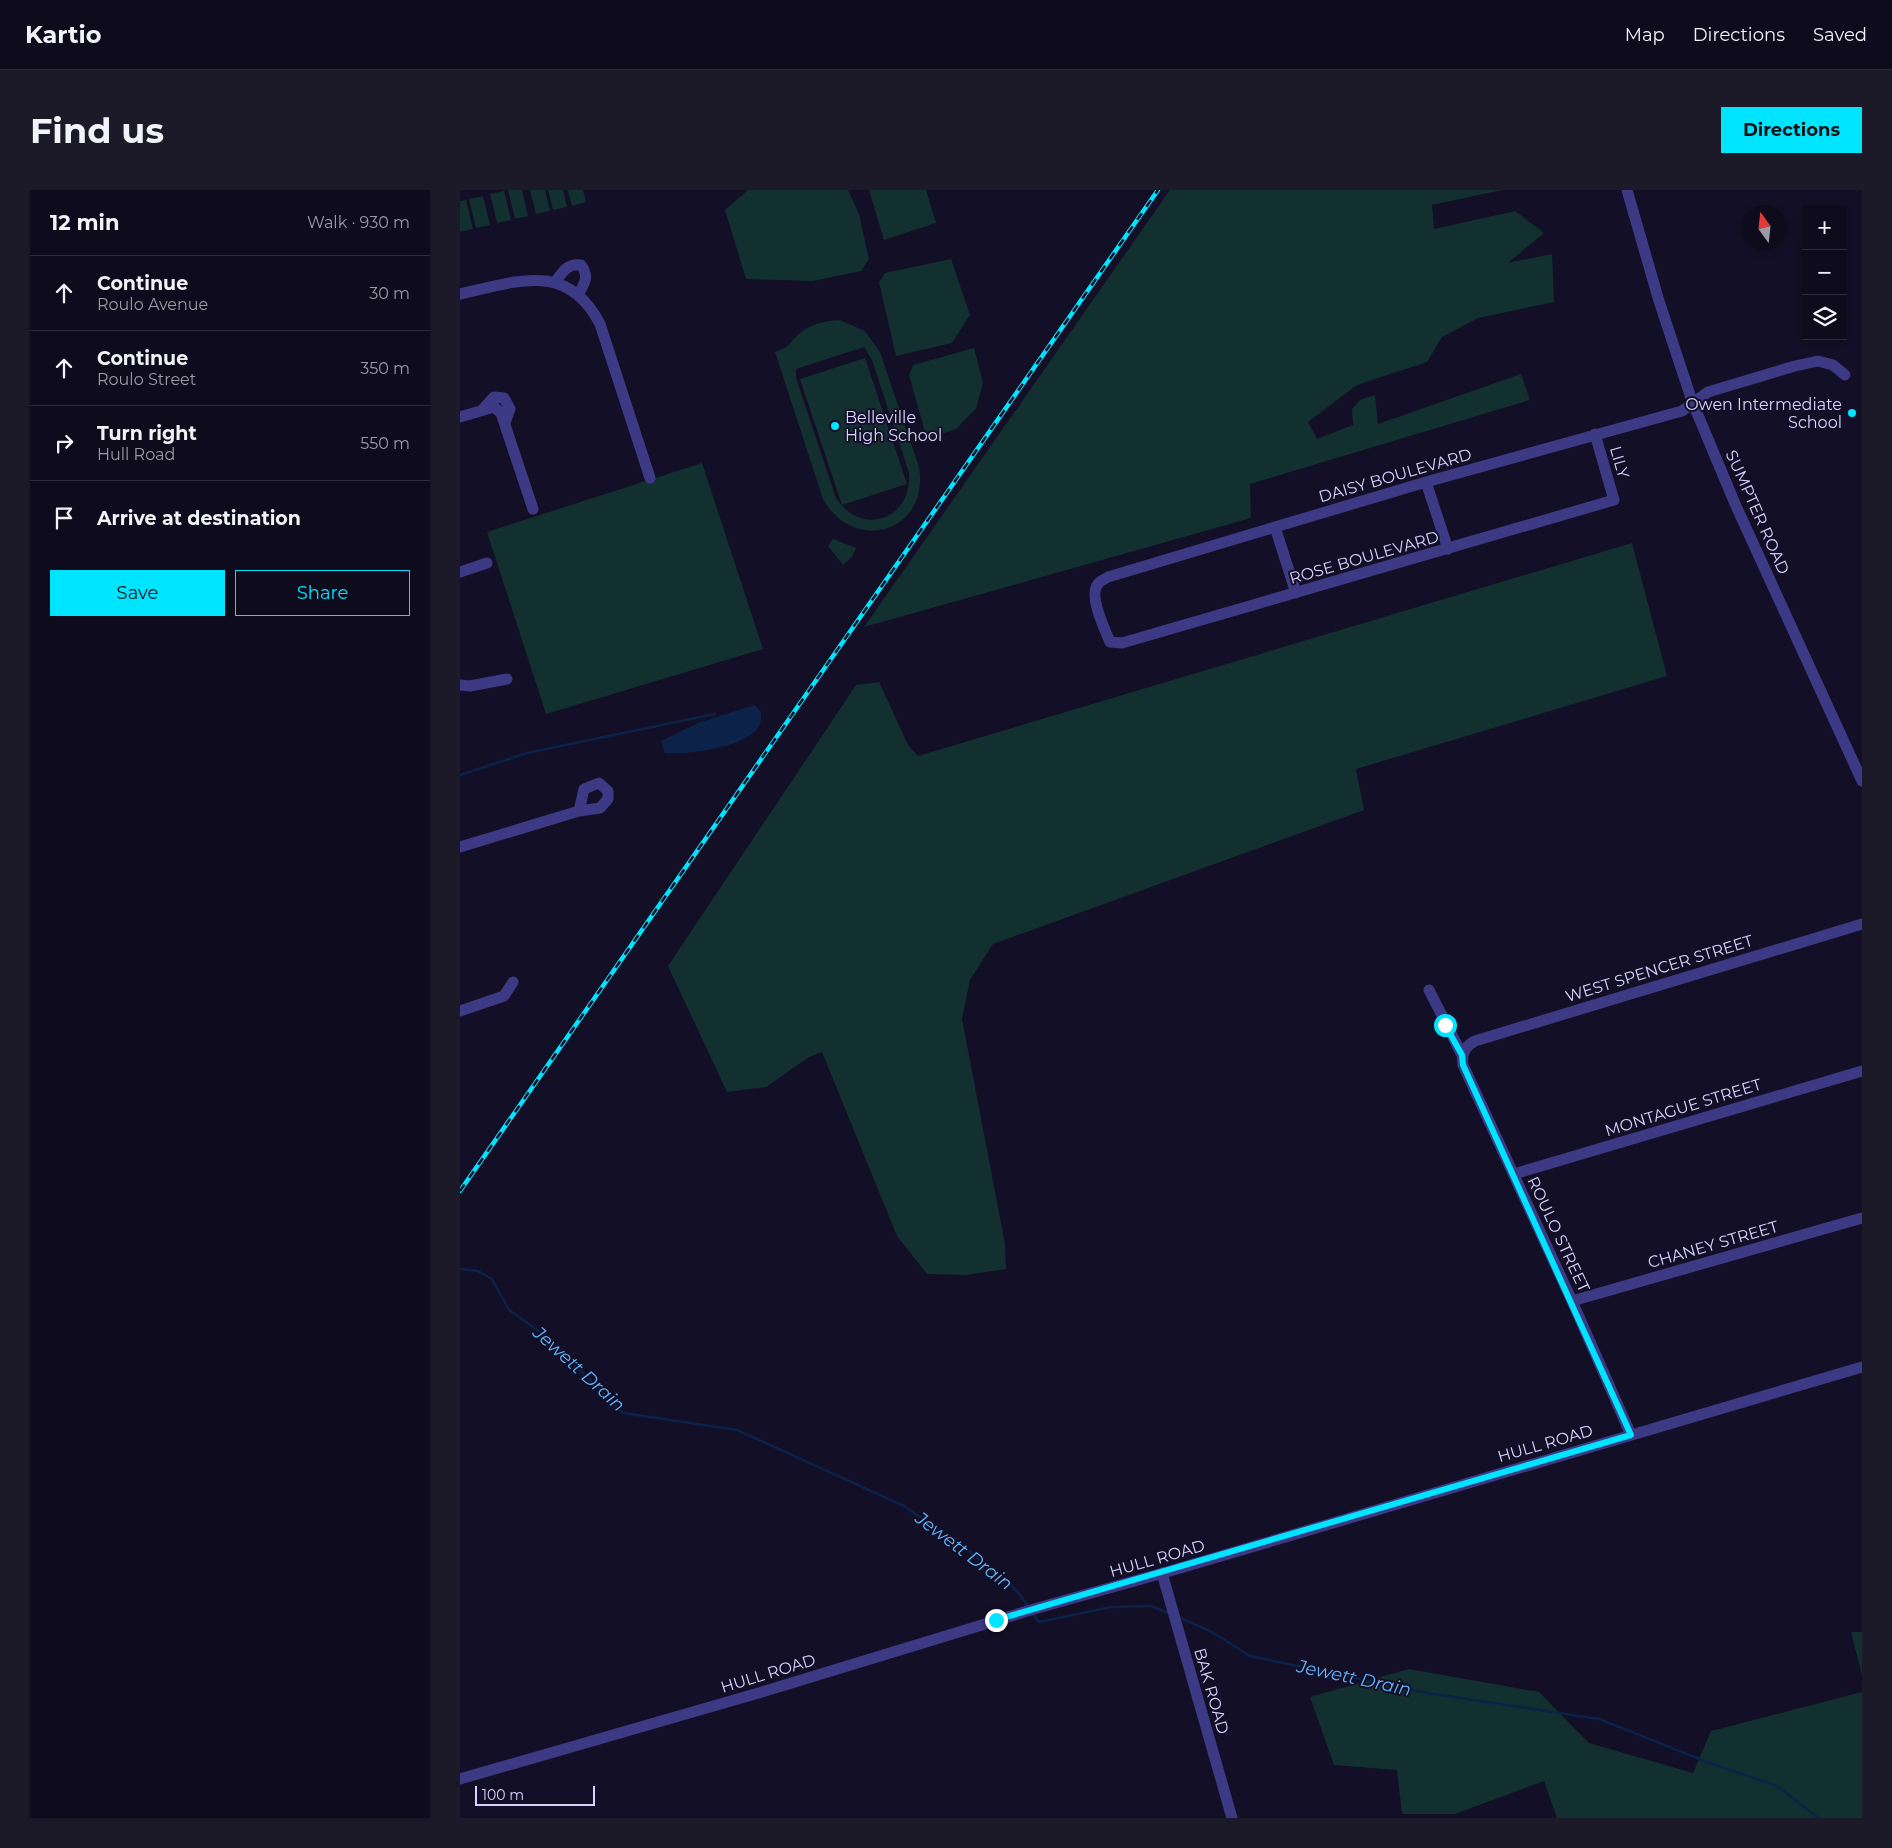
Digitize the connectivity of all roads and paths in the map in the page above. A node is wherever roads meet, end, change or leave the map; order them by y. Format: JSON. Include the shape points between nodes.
{"nodes":[{"id":1,"x":1627,"y":190,"type":"edge"},
{"id":2,"x":555,"y":282,"type":"junction"},
{"id":3,"x":460,"y":294,"type":"edge"},
{"id":4,"x":578,"y":295,"type":"junction"},
{"id":5,"x":1845,"y":375,"type":"dead end"},
{"id":6,"x":1692,"y":401,"type":"junction"},
{"id":7,"x":460,"y":417,"type":"edge"},
{"id":8,"x":1594,"y":434,"type":"junction"},
{"id":9,"x":650,"y":478,"type":"dead end"},
{"id":10,"x":1426,"y":482,"type":"junction"},
{"id":11,"x":1614,"y":500,"type":"joint"},
{"id":12,"x":533,"y":509,"type":"dead end"},
{"id":13,"x":1275,"y":527,"type":"junction"},
{"id":14,"x":1448,"y":550,"type":"junction"},
{"id":15,"x":487,"y":563,"type":"dead end"},
{"id":16,"x":460,"y":572,"type":"edge"},
{"id":17,"x":1296,"y":593,"type":"junction"},
{"id":18,"x":1122,"y":644,"type":"joint"},
{"id":19,"x":507,"y":678,"type":"dead end"},
{"id":20,"x":460,"y":685,"type":"edge"},
{"id":21,"x":1862,"y":782,"type":"edge"},
{"id":22,"x":578,"y":812,"type":"dead end"},
{"id":23,"x":460,"y":847,"type":"edge"},
{"id":24,"x":1862,"y":924,"type":"edge"},
{"id":25,"x":513,"y":982,"type":"dead end"},
{"id":26,"x":1429,"y":990,"type":"dead end"},
{"id":27,"x":460,"y":1011,"type":"edge"},
{"id":28,"x":1464,"y":1051,"type":"junction"},
{"id":29,"x":1862,"y":1070,"type":"edge"},
{"id":30,"x":1514,"y":1174,"type":"junction"},
{"id":31,"x":1862,"y":1218,"type":"edge"},
{"id":32,"x":1572,"y":1301,"type":"junction"},
{"id":33,"x":1862,"y":1367,"type":"edge"},
{"id":34,"x":1631,"y":1435,"type":"junction"},
{"id":35,"x":1162,"y":1573,"type":"junction"},
{"id":36,"x":460,"y":1779,"type":"edge"},
{"id":37,"x":1232,"y":1818,"type":"edge"}],
"edges":[{"from":1,"to":6,"type":"street","name":"SUMPTER ROAD"},
{"from":2,"to":3,"type":"street","via":[[534,279]]},
{"from":2,"to":4,"type":"street"},
{"from":2,"to":4,"type":"street","via":[[567,266],[581,265],[587,279]]},
{"from":4,"to":9,"type":"street","via":[[600,324]]},
{"from":5,"to":6,"type":"street","name":"DAISY BOULEVARD","via":[[1833,364],[1818,361],[1708,392]]},
{"from":6,"to":8,"type":"street","name":"DAISY BOULEVARD","via":[[1682,411]]},
{"from":6,"to":21,"type":"street","name":"SUMPTER ROAD"},
{"from":7,"to":12,"type":"street","via":[[494,407],[501,413]]},
{"from":8,"to":10,"type":"street","name":"DAISY BOULEVARD"},
{"from":8,"to":11,"type":"street","name":"LILY"},
{"from":10,"to":13,"type":"street","name":"DAISY BOULEVARD"},
{"from":10,"to":14,"type":"street"},
{"from":11,"to":14,"type":"street","name":"ROSE BOULEVARD"},
{"from":13,"to":17,"type":"street"},
{"from":13,"to":18,"type":"street","name":"DAISY BOULEVARD","via":[[1098,583],[1096,602],[1103,626],[1110,642]]},
{"from":14,"to":17,"type":"street","name":"ROSE BOULEVARD"},
{"from":15,"to":16,"type":"street"},
{"from":17,"to":18,"type":"street","name":"ROSE BOULEVARD"},
{"from":19,"to":20,"type":"street"},
{"from":22,"to":23,"type":"street"},
{"from":24,"to":28,"type":"street","name":"WEST SPENCER STREET","via":[[1475,1041]]},
{"from":25,"to":27,"type":"street","via":[[504,996]]},
{"from":26,"to":28,"type":"street","name":"ROULO STREET"},
{"from":28,"to":30,"type":"street","name":"ROULO STREET","via":[[1463,1065]]},
{"from":29,"to":30,"type":"street","name":"MONTAGUE STREET"},
{"from":30,"to":32,"type":"street","name":"ROULO STREET"},
{"from":31,"to":32,"type":"street","name":"CHANEY STREET"},
{"from":32,"to":34,"type":"street","name":"ROULO STREET"},
{"from":33,"to":34,"type":"street","name":"HULL ROAD"},
{"from":34,"to":35,"type":"street","name":"HULL ROAD"},
{"from":35,"to":36,"type":"street","name":"HULL ROAD"},
{"from":35,"to":37,"type":"street","name":"BAK ROAD"}]}
